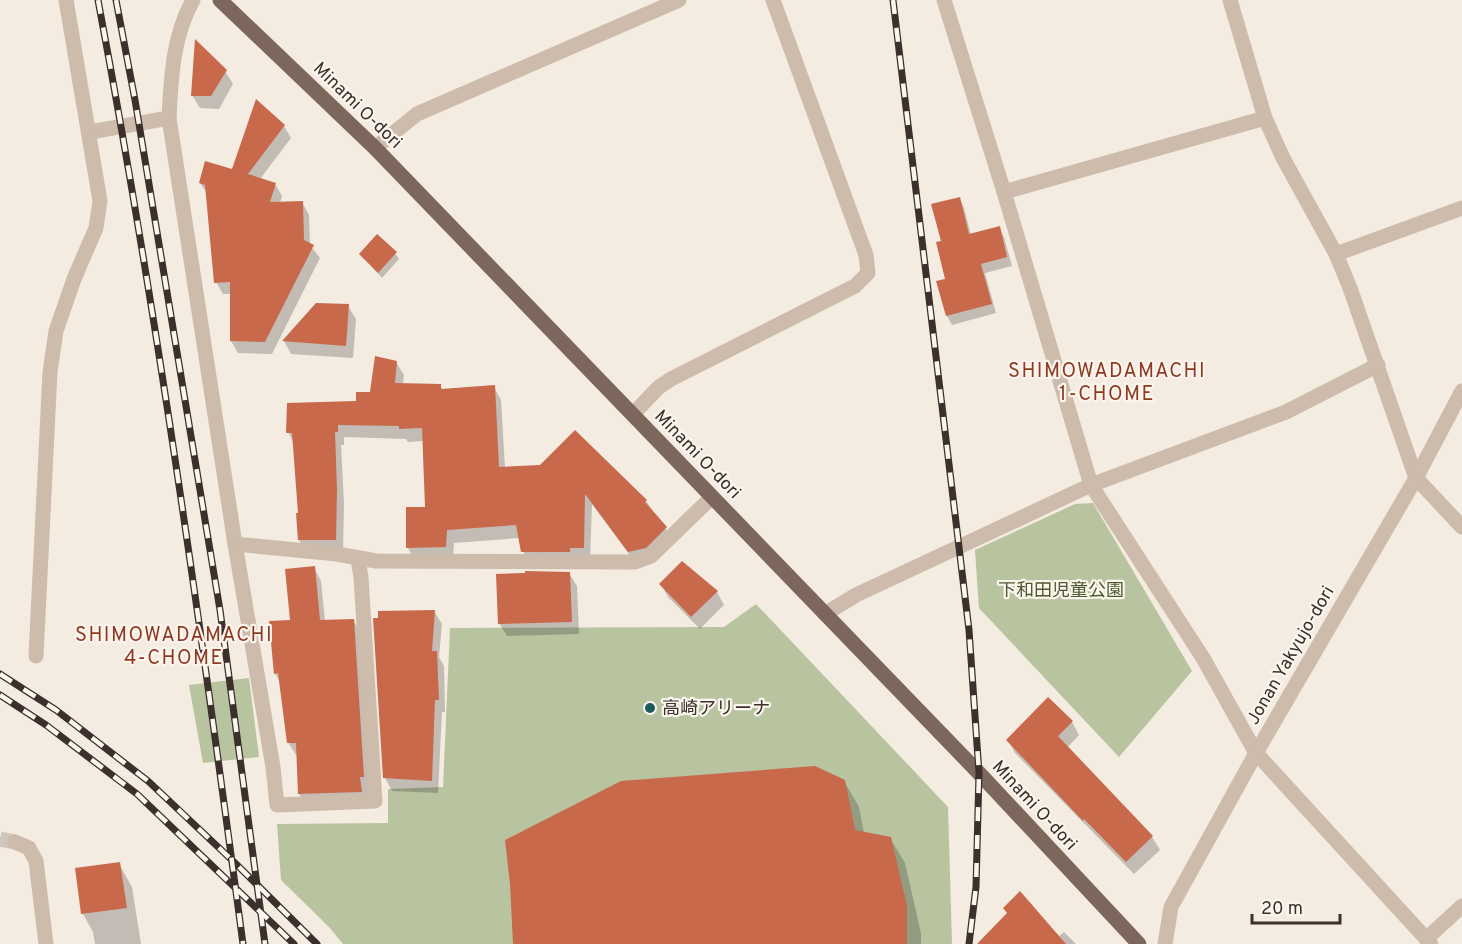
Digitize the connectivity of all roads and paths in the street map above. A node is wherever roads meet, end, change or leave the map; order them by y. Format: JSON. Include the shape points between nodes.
{"nodes":[{"id":1,"x":66,"y":0,"type":"edge"},
{"id":2,"x":193,"y":0,"type":"edge"},
{"id":3,"x":220,"y":0,"type":"edge"},
{"id":4,"x":679,"y":0,"type":"edge"},
{"id":5,"x":773,"y":0,"type":"edge"},
{"id":6,"x":944,"y":0,"type":"edge"},
{"id":7,"x":1230,"y":0,"type":"edge"},
{"id":8,"x":169,"y":118,"type":"junction"},
{"id":9,"x":1265,"y":118,"type":"junction"},
{"id":10,"x":90,"y":132,"type":"junction"},
{"id":11,"x":375,"y":147,"type":"junction"},
{"id":12,"x":1004,"y":192,"type":"junction"},
{"id":13,"x":1462,"y":208,"type":"edge"},
{"id":14,"x":1336,"y":254,"type":"junction"},
{"id":15,"x":1378,"y":365,"type":"junction"},
{"id":16,"x":1462,"y":391,"type":"edge"},
{"id":17,"x":633,"y":414,"type":"junction"},
{"id":18,"x":1416,"y":478,"type":"junction"},
{"id":19,"x":1091,"y":485,"type":"junction"},
{"id":20,"x":712,"y":497,"type":"junction"},
{"id":21,"x":1462,"y":527,"type":"edge"},
{"id":22,"x":235,"y":544,"type":"junction"},
{"id":23,"x":358,"y":559,"type":"junction"},
{"id":24,"x":825,"y":614,"type":"junction"},
{"id":25,"x":36,"y":656,"type":"dead end"},
{"id":26,"x":1256,"y":753,"type":"junction"},
{"id":27,"x":15,"y":842,"type":"tunnel mouth"},
{"id":28,"x":1462,"y":906,"type":"edge"},
{"id":29,"x":1428,"y":942,"type":"edge"},
{"id":30,"x":46,"y":944,"type":"edge"},
{"id":31,"x":1139,"y":944,"type":"edge"},
{"id":32,"x":1165,"y":944,"type":"edge"}],
"edges":[{"from":1,"to":10,"type":"street"},
{"from":2,"to":8,"type":"street","via":[[175,50]]},
{"from":3,"to":11,"type":"main road","name":"Minami O-dori"},
{"from":4,"to":11,"type":"street","via":[[417,114]]},
{"from":5,"to":17,"type":"street","via":[[866,255],[868,273],[855,286],[671,379]]},
{"from":6,"to":12,"type":"street"},
{"from":7,"to":9,"type":"street"},
{"from":8,"to":10,"type":"street"},
{"from":8,"to":22,"type":"street"},
{"from":9,"to":12,"type":"street"},
{"from":9,"to":14,"type":"street"},
{"from":10,"to":25,"type":"street","via":[[100,201],[96,228],[56,331],[50,372]]},
{"from":11,"to":17,"type":"main road","name":"Minami O-dori"},
{"from":12,"to":19,"type":"street"},
{"from":13,"to":14,"type":"street"},
{"from":14,"to":15,"type":"street"},
{"from":15,"to":18,"type":"street"},
{"from":15,"to":19,"type":"street","via":[[1286,412]]},
{"from":16,"to":18,"type":"street","name":"Jonan Yakyujo-dori"},
{"from":17,"to":20,"type":"main road","name":"Minami O-dori"},
{"from":18,"to":21,"type":"street"},
{"from":18,"to":26,"type":"street","name":"Jonan Yakyujo-dori"},
{"from":19,"to":24,"type":"street","via":[[866,590]]},
{"from":19,"to":26,"type":"street","via":[[1203,658]]},
{"from":20,"to":23,"type":"street","via":[[651,556],[635,562]]},
{"from":20,"to":24,"type":"main road","name":"Minami O-dori"},
{"from":22,"to":23,"type":"street"},
{"from":22,"to":23,"type":"street","via":[[277,806],[375,801]]},
{"from":24,"to":31,"type":"main road","name":"Minami O-dori"},
{"from":26,"to":29,"type":"street"},
{"from":26,"to":32,"type":"street","name":"Jonan Yakyujo-dori","via":[[1171,907]]},
{"from":27,"to":30,"type":"street","via":[[29,848],[36,861]]},
{"from":28,"to":29,"type":"street"}]}
